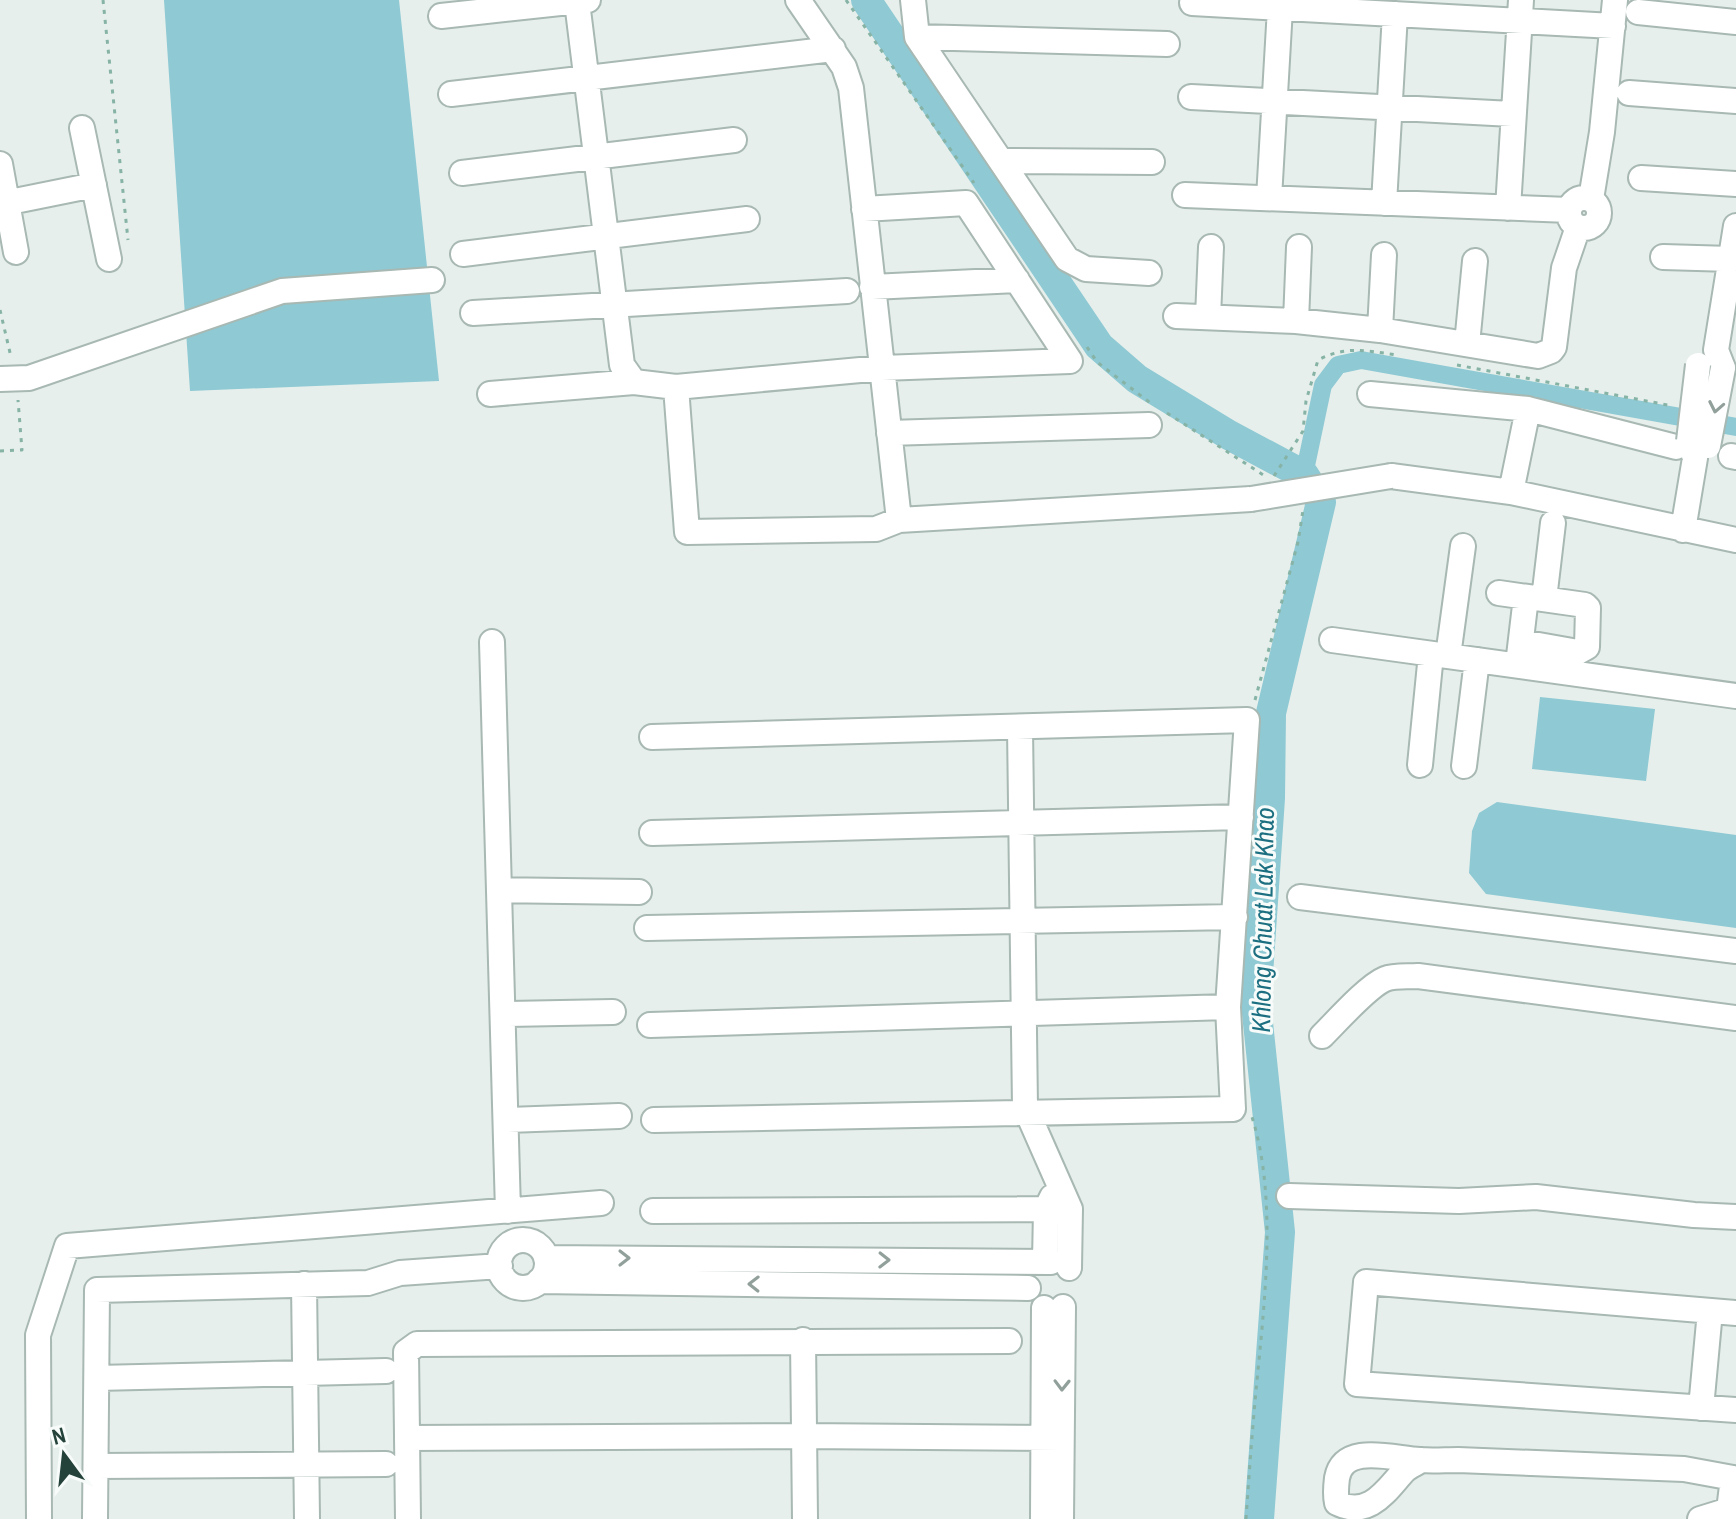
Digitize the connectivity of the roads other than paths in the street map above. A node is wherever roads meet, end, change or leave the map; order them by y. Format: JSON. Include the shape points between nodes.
{"nodes":[{"id":1,"x":798,"y":0,"type":"edge"},
{"id":2,"x":913,"y":0,"type":"edge"},
{"id":3,"x":1615,"y":0,"type":"edge"},
{"id":4,"x":582,"y":1,"type":"edge"},
{"id":5,"x":1192,"y":3,"type":"dead end"},
{"id":6,"x":1280,"y":8,"type":"junction"},
{"id":7,"x":1520,"y":11,"type":"edge"},
{"id":8,"x":1638,"y":12,"type":"dead end"},
{"id":9,"x":1395,"y":14,"type":"junction"},
{"id":10,"x":441,"y":16,"type":"dead end"},
{"id":11,"x":1736,"y":22,"type":"edge"},
{"id":12,"x":1613,"y":26,"type":"junction"},
{"id":13,"x":917,"y":37,"type":"junction"},
{"id":14,"x":1167,"y":44,"type":"dead end"},
{"id":15,"x":833,"y":49,"type":"junction"},
{"id":16,"x":587,"y":80,"type":"junction"},
{"id":17,"x":1629,"y":93,"type":"dead end"},
{"id":18,"x":451,"y":94,"type":"dead end"},
{"id":19,"x":1191,"y":97,"type":"dead end"},
{"id":20,"x":1273,"y":101,"type":"junction"},
{"id":21,"x":1736,"y":101,"type":"edge"},
{"id":22,"x":1390,"y":108,"type":"junction"},
{"id":23,"x":1512,"y":114,"type":"junction"},
{"id":24,"x":82,"y":128,"type":"dead end"},
{"id":25,"x":734,"y":140,"type":"dead end"},
{"id":26,"x":597,"y":157,"type":"junction"},
{"id":27,"x":1002,"y":161,"type":"junction"},
{"id":28,"x":1152,"y":162,"type":"dead end"},
{"id":29,"x":0,"y":164,"type":"edge"},
{"id":30,"x":462,"y":173,"type":"dead end"},
{"id":31,"x":1641,"y":178,"type":"dead end"},
{"id":32,"x":1736,"y":184,"type":"edge"},
{"id":33,"x":94,"y":185,"type":"junction"},
{"id":34,"x":1185,"y":195,"type":"dead end"},
{"id":35,"x":1269,"y":198,"type":"junction"},
{"id":36,"x":1384,"y":203,"type":"junction"},
{"id":37,"x":4,"y":204,"type":"edge"},
{"id":38,"x":1508,"y":208,"type":"junction"},
{"id":39,"x":864,"y":209,"type":"junction"},
{"id":40,"x":747,"y":219,"type":"dead end"},
{"id":41,"x":1573,"y":219,"type":"junction"},
{"id":42,"x":1736,"y":226,"type":"edge"},
{"id":43,"x":607,"y":238,"type":"junction"},
{"id":44,"x":1211,"y":247,"type":"dead end"},
{"id":45,"x":1299,"y":247,"type":"dead end"},
{"id":46,"x":16,"y":252,"type":"dead end"},
{"id":47,"x":463,"y":254,"type":"dead end"},
{"id":48,"x":1384,"y":255,"type":"dead end"},
{"id":49,"x":1663,"y":257,"type":"dead end"},
{"id":50,"x":109,"y":259,"type":"dead end"},
{"id":51,"x":1731,"y":259,"type":"junction"},
{"id":52,"x":1475,"y":261,"type":"dead end"},
{"id":53,"x":1149,"y":273,"type":"dead end"},
{"id":54,"x":432,"y":280,"type":"dead end"},
{"id":55,"x":1017,"y":280,"type":"junction"},
{"id":56,"x":872,"y":287,"type":"junction"},
{"id":57,"x":847,"y":291,"type":"dead end"},
{"id":58,"x":615,"y":306,"type":"junction"},
{"id":59,"x":473,"y":313,"type":"dead end"},
{"id":60,"x":1176,"y":316,"type":"dead end"},
{"id":61,"x":1208,"y":317,"type":"junction"},
{"id":62,"x":1296,"y":321,"type":"junction"},
{"id":63,"x":1380,"y":330,"type":"junction"},
{"id":64,"x":1467,"y":344,"type":"junction"},
{"id":65,"x":882,"y":368,"type":"junction"},
{"id":66,"x":0,"y":379,"type":"edge"},
{"id":67,"x":634,"y":382,"type":"junction"},
{"id":68,"x":676,"y":387,"type":"junction"},
{"id":69,"x":490,"y":394,"type":"dead end"},
{"id":70,"x":1370,"y":394,"type":"dead end"},
{"id":71,"x":1528,"y":409,"type":"junction"},
{"id":72,"x":1149,"y":425,"type":"dead end"},
{"id":73,"x":889,"y":433,"type":"junction"},
{"id":74,"x":1692,"y":448,"type":"junction"},
{"id":75,"x":1511,"y":492,"type":"junction"},
{"id":76,"x":899,"y":520,"type":"junction"},
{"id":77,"x":1553,"y":523,"type":"dead end"},
{"id":78,"x":1683,"y":530,"type":"junction"},
{"id":79,"x":1736,"y":540,"type":"edge"},
{"id":80,"x":1463,"y":546,"type":"dead end"},
{"id":81,"x":1499,"y":593,"type":"dead end"},
{"id":82,"x":1535,"y":598,"type":"junction"},
{"id":83,"x":1332,"y":640,"type":"dead end"},
{"id":84,"x":492,"y":642,"type":"dead end"},
{"id":85,"x":1519,"y":654,"type":"junction"},
{"id":86,"x":1440,"y":655,"type":"junction"},
{"id":87,"x":1477,"y":660,"type":"junction"},
{"id":88,"x":1736,"y":696,"type":"edge"},
{"id":89,"x":1020,"y":728,"type":"junction"},
{"id":90,"x":652,"y":737,"type":"dead end"},
{"id":91,"x":1420,"y":765,"type":"dead end"},
{"id":92,"x":1464,"y":766,"type":"dead end"},
{"id":93,"x":1241,"y":817,"type":"junction"},
{"id":94,"x":1021,"y":823,"type":"junction"},
{"id":95,"x":652,"y":833,"type":"dead end"},
{"id":96,"x":499,"y":890,"type":"junction"},
{"id":97,"x":639,"y":892,"type":"dead end"},
{"id":98,"x":1300,"y":897,"type":"dead end"},
{"id":99,"x":1235,"y":917,"type":"junction"},
{"id":100,"x":1022,"y":921,"type":"junction"},
{"id":101,"x":647,"y":928,"type":"dead end"},
{"id":102,"x":1736,"y":951,"type":"edge"},
{"id":103,"x":1228,"y":1007,"type":"junction"},
{"id":104,"x":613,"y":1012,"type":"dead end"},
{"id":105,"x":1023,"y":1013,"type":"junction"},
{"id":106,"x":503,"y":1014,"type":"junction"},
{"id":107,"x":1736,"y":1018,"type":"edge"},
{"id":108,"x":650,"y":1025,"type":"dead end"},
{"id":109,"x":1322,"y":1036,"type":"dead end"},
{"id":110,"x":1027,"y":1112,"type":"junction"},
{"id":111,"x":619,"y":1116,"type":"dead end"},
{"id":112,"x":506,"y":1120,"type":"junction"},
{"id":113,"x":654,"y":1120,"type":"dead end"},
{"id":114,"x":1289,"y":1196,"type":"dead end"},
{"id":115,"x":601,"y":1203,"type":"dead end"},
{"id":116,"x":1058,"y":1209,"type":"junction"},
{"id":117,"x":508,"y":1211,"type":"junction"},
{"id":118,"x":653,"y":1211,"type":"dead end"},
{"id":119,"x":1736,"y":1217,"type":"edge"},
{"id":120,"x":546,"y":1258,"type":"junction"},
{"id":121,"x":806,"y":1260,"type":"junction"},
{"id":122,"x":1055,"y":1264,"type":"junction"},
{"id":123,"x":500,"y":1266,"type":"junction"},
{"id":124,"x":539,"y":1281,"type":"junction"},
{"id":125,"x":304,"y":1284,"type":"junction"},
{"id":126,"x":804,"y":1285,"type":"junction"},
{"id":127,"x":1028,"y":1288,"type":"junction"},
{"id":128,"x":1053,"y":1307,"type":"junction"},
{"id":129,"x":1710,"y":1311,"type":"junction"},
{"id":130,"x":1736,"y":1313,"type":"edge"},
{"id":131,"x":803,"y":1340,"type":"junction"},
{"id":132,"x":1009,"y":1341,"type":"dead end"},
{"id":133,"x":386,"y":1371,"type":"dead end"},
{"id":134,"x":304,"y":1372,"type":"junction"},
{"id":135,"x":97,"y":1378,"type":"junction"},
{"id":136,"x":1701,"y":1408,"type":"junction"},
{"id":137,"x":1736,"y":1410,"type":"edge"},
{"id":138,"x":802,"y":1436,"type":"junction"},
{"id":139,"x":407,"y":1438,"type":"junction"},
{"id":140,"x":1052,"y":1439,"type":"junction"},
{"id":141,"x":1421,"y":1460,"type":"dead end"},
{"id":142,"x":306,"y":1464,"type":"junction"},
{"id":143,"x":386,"y":1464,"type":"dead end"},
{"id":144,"x":96,"y":1466,"type":"junction"},
{"id":145,"x":1735,"y":1479,"type":"edge"},
{"id":146,"x":39,"y":1519,"type":"edge"},
{"id":147,"x":95,"y":1519,"type":"edge"},
{"id":148,"x":307,"y":1519,"type":"edge"},
{"id":149,"x":408,"y":1519,"type":"edge"},
{"id":150,"x":805,"y":1519,"type":"edge"},
{"id":151,"x":1043,"y":1519,"type":"edge"},
{"id":152,"x":1061,"y":1519,"type":"edge"},
{"id":153,"x":1700,"y":1519,"type":"edge"}],
"edges":[{"from":1,"to":15,"type":"street"},
{"from":2,"to":13,"type":"street"},
{"from":3,"to":12,"type":"street"},
{"from":4,"to":10,"type":"street"},
{"from":4,"to":16,"type":"street"},
{"from":5,"to":6,"type":"street"},
{"from":6,"to":9,"type":"street"},
{"from":6,"to":20,"type":"street"},
{"from":7,"to":9,"type":"street"},
{"from":7,"to":12,"type":"street"},
{"from":7,"to":23,"type":"street"},
{"from":8,"to":11,"type":"street"},
{"from":9,"to":22,"type":"street"},
{"from":12,"to":41,"type":"street","via":[[1591,199],[1578,200]]},
{"from":13,"to":14,"type":"street"},
{"from":13,"to":27,"type":"street"},
{"from":15,"to":16,"type":"street"},
{"from":15,"to":39,"type":"street","via":[[851,88]]},
{"from":16,"to":18,"type":"street"},
{"from":16,"to":26,"type":"street"},
{"from":17,"to":21,"type":"street"},
{"from":19,"to":20,"type":"street"},
{"from":20,"to":22,"type":"street"},
{"from":20,"to":35,"type":"street"},
{"from":22,"to":23,"type":"street"},
{"from":22,"to":36,"type":"street"},
{"from":23,"to":38,"type":"street"},
{"from":24,"to":33,"type":"street"},
{"from":25,"to":26,"type":"street"},
{"from":26,"to":30,"type":"street"},
{"from":26,"to":43,"type":"street"},
{"from":27,"to":28,"type":"street"},
{"from":27,"to":53,"type":"street","via":[[1067,259],[1086,269]]},
{"from":29,"to":37,"type":"street"},
{"from":31,"to":32,"type":"street"},
{"from":33,"to":37,"type":"street"},
{"from":33,"to":50,"type":"street"},
{"from":34,"to":35,"type":"street"},
{"from":35,"to":36,"type":"street"},
{"from":36,"to":38,"type":"street"},
{"from":37,"to":46,"type":"street"},
{"from":38,"to":41,"type":"street"},
{"from":39,"to":55,"type":"street","via":[[966,203]]},
{"from":39,"to":56,"type":"street"},
{"from":40,"to":43,"type":"street"},
{"from":41,"to":64,"type":"street","via":[[1551,351],[1538,356]]},
{"from":42,"to":51,"type":"street"},
{"from":43,"to":47,"type":"street"},
{"from":43,"to":58,"type":"street"},
{"from":44,"to":61,"type":"street"},
{"from":45,"to":62,"type":"street"},
{"from":48,"to":63,"type":"street"},
{"from":49,"to":51,"type":"street"},
{"from":51,"to":74,"type":"street","bridge":true},
{"from":52,"to":64,"type":"street"},
{"from":54,"to":66,"type":"street","via":[[282,291],[29,378]]},
{"from":55,"to":56,"type":"street"},
{"from":55,"to":65,"type":"street","via":[[1070,361]]},
{"from":56,"to":65,"type":"street"},
{"from":57,"to":58,"type":"street"},
{"from":58,"to":59,"type":"street"},
{"from":58,"to":67,"type":"street","via":[[622,365]]},
{"from":60,"to":61,"type":"street"},
{"from":61,"to":62,"type":"street"},
{"from":62,"to":63,"type":"street"},
{"from":63,"to":64,"type":"street"},
{"from":65,"to":68,"type":"street"},
{"from":65,"to":73,"type":"street"},
{"from":67,"to":68,"type":"street"},
{"from":67,"to":69,"type":"street"},
{"from":68,"to":76,"type":"street","via":[[687,532],[876,529]]},
{"from":70,"to":71,"type":"street"},
{"from":71,"to":74,"type":"street"},
{"from":71,"to":75,"type":"street"},
{"from":72,"to":73,"type":"street"},
{"from":73,"to":76,"type":"street"},
{"from":74,"to":78,"type":"street"},
{"from":75,"to":76,"type":"street","bridge":true,"via":[[1391,476],[1251,499]]},
{"from":75,"to":78,"type":"street"},
{"from":77,"to":82,"type":"street"},
{"from":78,"to":79,"type":"street"},
{"from":80,"to":86,"type":"street"},
{"from":81,"to":82,"type":"street"},
{"from":82,"to":85,"type":"street"},
{"from":82,"to":85,"type":"street","via":[[1585,605],[1586,649]]},
{"from":83,"to":86,"type":"street"},
{"from":84,"to":96,"type":"street"},
{"from":85,"to":87,"type":"street"},
{"from":85,"to":88,"type":"street"},
{"from":86,"to":87,"type":"street"},
{"from":86,"to":91,"type":"street"},
{"from":87,"to":92,"type":"street"},
{"from":89,"to":90,"type":"street"},
{"from":89,"to":93,"type":"street","via":[[1247,720]]},
{"from":89,"to":94,"type":"street"},
{"from":93,"to":94,"type":"street"},
{"from":93,"to":99,"type":"street"},
{"from":94,"to":95,"type":"street"},
{"from":94,"to":100,"type":"street"},
{"from":96,"to":97,"type":"street"},
{"from":96,"to":106,"type":"street"},
{"from":98,"to":102,"type":"street"},
{"from":99,"to":100,"type":"street"},
{"from":99,"to":103,"type":"street"},
{"from":100,"to":101,"type":"street"},
{"from":100,"to":105,"type":"street"},
{"from":103,"to":105,"type":"street"},
{"from":103,"to":110,"type":"street","via":[[1233,1109]]},
{"from":104,"to":106,"type":"street"},
{"from":105,"to":108,"type":"street"},
{"from":105,"to":110,"type":"street"},
{"from":106,"to":112,"type":"street"},
{"from":107,"to":109,"type":"street","via":[[1396,977],[1374,986]]},
{"from":110,"to":113,"type":"street"},
{"from":110,"to":116,"type":"street","via":[[1058,1182]]},
{"from":111,"to":112,"type":"street"},
{"from":112,"to":117,"type":"street"},
{"from":114,"to":119,"type":"street","via":[[1459,1201],[1536,1197]]},
{"from":115,"to":117,"type":"street"},
{"from":116,"to":118,"type":"street"},
{"from":116,"to":122,"type":"street"},
{"from":117,"to":146,"type":"street","via":[[67,1246],[38,1335]]},
{"from":120,"to":121,"type":"street","one_way":true},
{"from":120,"to":123,"type":"street","via":[[535,1243],[522,1240],[505,1248]]},
{"from":120,"to":124,"type":"street"},
{"from":121,"to":122,"type":"street","one_way":true},
{"from":121,"to":126,"type":"street"},
{"from":122,"to":127,"type":"street","via":[[1034,1270]]},
{"from":122,"to":128,"type":"street","via":[[1076,1286],[1072,1298]]},
{"from":123,"to":124,"type":"street","via":[[515,1286]]},
{"from":123,"to":125,"type":"street","via":[[400,1273],[368,1283]]},
{"from":126,"to":124,"type":"street","one_way":true},
{"from":125,"to":134,"type":"street"},
{"from":125,"to":135,"type":"street","via":[[97,1290]]},
{"from":126,"to":127,"type":"street"},
{"from":127,"to":128,"type":"street","via":[[1033,1300]]},
{"from":128,"to":140,"type":"street"},
{"from":129,"to":130,"type":"street"},
{"from":129,"to":136,"type":"street"},
{"from":129,"to":136,"type":"street","via":[[1366,1282],[1357,1384]]},
{"from":131,"to":132,"type":"street"},
{"from":131,"to":138,"type":"street"},
{"from":131,"to":139,"type":"street","via":[[417,1344],[406,1352]]},
{"from":133,"to":134,"type":"street"},
{"from":134,"to":135,"type":"street"},
{"from":134,"to":142,"type":"street"},
{"from":135,"to":144,"type":"street"},
{"from":136,"to":137,"type":"street"},
{"from":138,"to":139,"type":"street"},
{"from":138,"to":140,"type":"street"},
{"from":138,"to":150,"type":"street"},
{"from":139,"to":149,"type":"street"},
{"from":140,"to":151,"type":"street"},
{"from":140,"to":152,"type":"street"},
{"from":141,"to":145,"type":"street","via":[[1684,1469]]},
{"from":142,"to":143,"type":"street"},
{"from":142,"to":144,"type":"street"},
{"from":142,"to":148,"type":"street"},
{"from":144,"to":147,"type":"street"},
{"from":145,"to":153,"type":"street","via":[[1729,1510]]}]}
